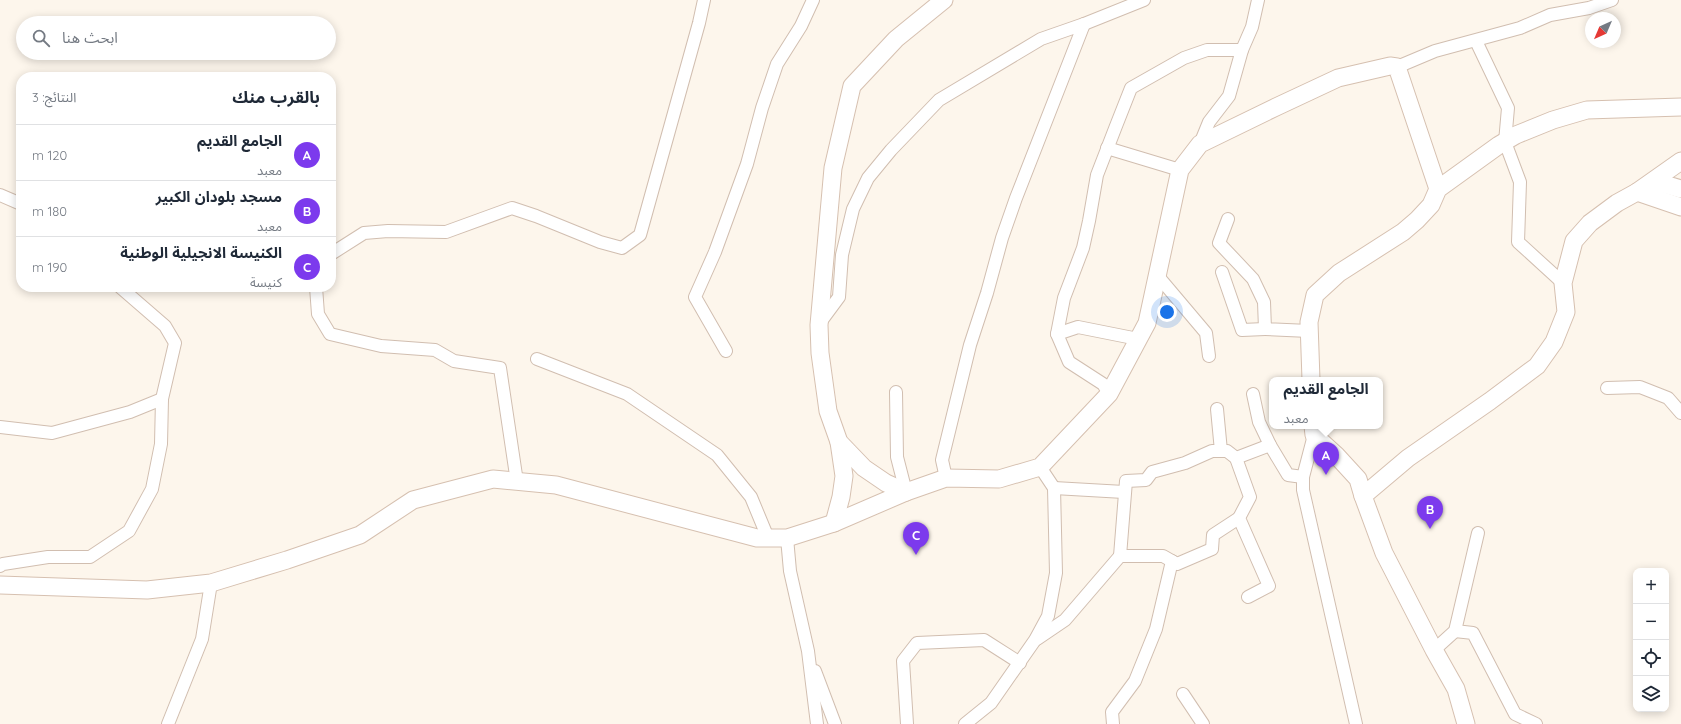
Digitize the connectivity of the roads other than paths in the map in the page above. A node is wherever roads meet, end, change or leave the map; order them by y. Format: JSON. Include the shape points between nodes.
{"nodes":[{"id":1,"x":704,"y":0,"type":"edge"},
{"id":2,"x":813,"y":0,"type":"edge"},
{"id":3,"x":944,"y":0,"type":"edge"},
{"id":4,"x":1144,"y":0,"type":"edge"},
{"id":5,"x":1258,"y":0,"type":"edge"},
{"id":6,"x":1612,"y":0,"type":"edge"},
{"id":7,"x":1084,"y":24,"type":"junction"},
{"id":8,"x":1476,"y":41,"type":"junction"},
{"id":9,"x":1242,"y":50,"type":"junction"},
{"id":10,"x":1397,"y":67,"type":"junction"},
{"id":11,"x":1681,"y":108,"type":"edge"},
{"id":12,"x":1505,"y":142,"type":"junction"},
{"id":13,"x":1200,"y":144,"type":"junction"},
{"id":14,"x":1107,"y":148,"type":"junction"},
{"id":15,"x":1681,"y":161,"type":"edge"},
{"id":16,"x":1180,"y":170,"type":"junction"},
{"id":17,"x":1654,"y":181,"type":"junction"},
{"id":18,"x":1681,"y":189,"type":"edge"},
{"id":19,"x":1438,"y":190,"type":"junction"},
{"id":20,"x":1637,"y":192,"type":"junction"},
{"id":21,"x":0,"y":195,"type":"edge"},
{"id":22,"x":16,"y":202,"type":"edge"},
{"id":23,"x":1681,"y":206,"type":"edge"},
{"id":24,"x":1228,"y":219,"type":"dead end"},
{"id":25,"x":336,"y":251,"type":"edge"},
{"id":26,"x":1222,"y":272,"type":"dead end"},
{"id":27,"x":1157,"y":275,"type":"junction"},
{"id":28,"x":1563,"y":283,"type":"junction"},
{"id":29,"x":126,"y":292,"type":"edge"},
{"id":30,"x":316,"y":292,"type":"edge"},
{"id":31,"x":819,"y":325,"type":"junction"},
{"id":32,"x":1265,"y":329,"type":"junction"},
{"id":33,"x":1309,"y":331,"type":"junction"},
{"id":34,"x":1057,"y":334,"type":"junction"},
{"id":35,"x":1138,"y":339,"type":"junction"},
{"id":36,"x":726,"y":351,"type":"dead end"},
{"id":37,"x":1209,"y":356,"type":"dead end"},
{"id":38,"x":537,"y":359,"type":"dead end"},
{"id":39,"x":1311,"y":377,"type":"edge"},
{"id":40,"x":1607,"y":388,"type":"dead end"},
{"id":41,"x":896,"y":392,"type":"dead end"},
{"id":42,"x":1109,"y":394,"type":"junction"},
{"id":43,"x":1253,"y":394,"type":"dead end"},
{"id":44,"x":162,"y":399,"type":"junction"},
{"id":45,"x":1217,"y":409,"type":"dead end"},
{"id":46,"x":1681,"y":413,"type":"edge"},
{"id":47,"x":0,"y":426,"type":"edge"},
{"id":48,"x":1314,"y":431,"type":"edge"},
{"id":49,"x":839,"y":442,"type":"junction"},
{"id":50,"x":1270,"y":445,"type":"junction"},
{"id":51,"x":1221,"y":451,"type":"junction"},
{"id":52,"x":1236,"y":458,"type":"junction"},
{"id":53,"x":1040,"y":467,"type":"junction"},
{"id":54,"x":1302,"y":477,"type":"junction"},
{"id":55,"x":946,"y":478,"type":"junction"},
{"id":56,"x":517,"y":482,"type":"junction"},
{"id":57,"x":1054,"y":488,"type":"junction"},
{"id":58,"x":906,"y":492,"type":"junction"},
{"id":59,"x":1124,"y":492,"type":"junction"},
{"id":60,"x":1363,"y":496,"type":"junction"},
{"id":61,"x":1239,"y":518,"type":"junction"},
{"id":62,"x":834,"y":522,"type":"junction"},
{"id":63,"x":1478,"y":533,"type":"dead end"},
{"id":64,"x":768,"y":538,"type":"junction"},
{"id":65,"x":787,"y":538,"type":"junction"},
{"id":66,"x":1120,"y":556,"type":"junction"},
{"id":67,"x":1172,"y":561,"type":"junction"},
{"id":68,"x":0,"y":566,"type":"edge"},
{"id":69,"x":210,"y":583,"type":"junction"},
{"id":70,"x":0,"y":585,"type":"edge"},
{"id":71,"x":1248,"y":597,"type":"dead end"},
{"id":72,"x":1455,"y":631,"type":"junction"},
{"id":73,"x":1035,"y":640,"type":"junction"},
{"id":74,"x":1434,"y":650,"type":"junction"},
{"id":75,"x":808,"y":651,"type":"junction"},
{"id":76,"x":1020,"y":662,"type":"junction"},
{"id":77,"x":1183,"y":694,"type":"dead end"},
{"id":78,"x":168,"y":724,"type":"edge"},
{"id":79,"x":816,"y":724,"type":"edge"},
{"id":80,"x":835,"y":724,"type":"edge"},
{"id":81,"x":907,"y":724,"type":"edge"},
{"id":82,"x":965,"y":724,"type":"edge"},
{"id":83,"x":1113,"y":724,"type":"edge"},
{"id":84,"x":1203,"y":724,"type":"edge"},
{"id":85,"x":1356,"y":724,"type":"edge"},
{"id":86,"x":1466,"y":724,"type":"edge"},
{"id":87,"x":1536,"y":724,"type":"edge"}],
"edges":[{"from":1,"to":25,"type":"street","via":[[640,235],[622,248],[512,208],[446,232],[364,232]]},
{"from":2,"to":36,"type":"street","via":[[801,26],[777,64],[744,171],[715,252],[695,297]]},
{"from":3,"to":31,"type":"street","via":[[896,39],[852,86],[833,168]]},
{"from":4,"to":7,"type":"street"},
{"from":5,"to":9,"type":"street","via":[[1252,27]]},
{"from":6,"to":8,"type":"street","via":[[1589,8],[1550,15],[1520,28]]},
{"from":7,"to":31,"type":"street","via":[[1041,39],[939,100],[891,150],[868,178],[854,209],[842,256],[839,297]]},
{"from":7,"to":55,"type":"street","via":[[1002,238],[970,345],[942,460]]},
{"from":8,"to":10,"type":"street","via":[[1435,52]]},
{"from":8,"to":12,"type":"street","via":[[1508,108]]},
{"from":9,"to":13,"type":"street","via":[[1228,96],[1209,122]]},
{"from":9,"to":14,"type":"street","via":[[1207,50],[1184,58],[1131,88]]},
{"from":10,"to":13,"type":"street","via":[[1390,66],[1338,78]]},
{"from":10,"to":19,"type":"street"},
{"from":11,"to":12,"type":"street","via":[[1587,110],[1552,120]]},
{"from":12,"to":19,"type":"street"},
{"from":12,"to":28,"type":"street","via":[[1520,182],[1518,242]]},
{"from":13,"to":16,"type":"street"},
{"from":14,"to":16,"type":"street"},
{"from":14,"to":34,"type":"street","via":[[1097,175],[1083,248],[1064,298]]},
{"from":15,"to":17,"type":"street"},
{"from":16,"to":27,"type":"street"},
{"from":17,"to":18,"type":"street"},
{"from":17,"to":20,"type":"street"},
{"from":19,"to":33,"type":"street","via":[[1431,205],[1403,232],[1339,272],[1315,295]]},
{"from":20,"to":23,"type":"street"},
{"from":20,"to":28,"type":"street","via":[[1590,223],[1574,241]]},
{"from":21,"to":22,"type":"street"},
{"from":24,"to":32,"type":"street","via":[[1218,243],[1253,279],[1264,302]]},
{"from":26,"to":32,"type":"street","via":[[1242,330]]},
{"from":27,"to":35,"type":"street","via":[[1147,323]]},
{"from":27,"to":37,"type":"street","via":[[1206,333]]},
{"from":28,"to":60,"type":"street","via":[[1566,312],[1554,342],[1537,366],[1408,458]]},
{"from":29,"to":44,"type":"street","via":[[164,326],[174,343]]},
{"from":30,"to":56,"type":"street","via":[[318,314],[330,334],[381,346],[435,350],[454,362],[500,368]]},
{"from":31,"to":49,"type":"street","via":[[828,411]]},
{"from":32,"to":33,"type":"street"},
{"from":33,"to":39,"type":"street"},
{"from":34,"to":35,"type":"street","via":[[1078,327]]},
{"from":34,"to":42,"type":"street","via":[[1069,362],[1103,384]]},
{"from":35,"to":42,"type":"street"},
{"from":38,"to":64,"type":"street","via":[[627,394],[717,455],[751,497]]},
{"from":40,"to":46,"type":"street","via":[[1640,387],[1668,398]]},
{"from":41,"to":58,"type":"street","via":[[897,457]]},
{"from":42,"to":53,"type":"street"},
{"from":43,"to":50,"type":"street","via":[[1259,422]]},
{"from":44,"to":47,"type":"street","via":[[130,412],[52,433]]},
{"from":44,"to":68,"type":"street","via":[[161,444],[152,489],[129,531],[90,557],[48,557]]},
{"from":45,"to":51,"type":"street"},
{"from":48,"to":54,"type":"street"},
{"from":48,"to":60,"type":"street","via":[[1358,479]]},
{"from":49,"to":58,"type":"street","via":[[864,468],[886,483]]},
{"from":49,"to":62,"type":"street","via":[[844,476]]},
{"from":50,"to":52,"type":"street"},
{"from":50,"to":54,"type":"street","via":[[1288,475]]},
{"from":51,"to":52,"type":"street","via":[[1227,451]]},
{"from":51,"to":59,"type":"street","via":[[1212,451],[1186,463],[1152,472],[1146,480],[1126,481]]},
{"from":52,"to":61,"type":"street","via":[[1250,497]]},
{"from":53,"to":55,"type":"street","via":[[999,478]]},
{"from":53,"to":57,"type":"street"},
{"from":54,"to":85,"type":"street"},
{"from":55,"to":58,"type":"street"},
{"from":56,"to":64,"type":"street","via":[[556,484],[757,538]]},
{"from":56,"to":69,"type":"street","via":[[493,479],[413,500],[360,535]]},
{"from":57,"to":59,"type":"street"},
{"from":57,"to":73,"type":"street","via":[[1056,574],[1048,616]]},
{"from":58,"to":62,"type":"street"},
{"from":59,"to":66,"type":"street"},
{"from":60,"to":74,"type":"street","via":[[1384,553]]},
{"from":61,"to":67,"type":"street","via":[[1213,535],[1212,549],[1177,564]]},
{"from":61,"to":71,"type":"street","via":[[1269,586]]},
{"from":62,"to":65,"type":"street"},
{"from":63,"to":72,"type":"street"},
{"from":64,"to":65,"type":"street"},
{"from":65,"to":75,"type":"street","via":[[790,571]]},
{"from":66,"to":67,"type":"street","via":[[1162,556]]},
{"from":66,"to":73,"type":"street","via":[[1065,620]]},
{"from":67,"to":83,"type":"street","via":[[1156,629],[1135,681],[1112,712]]},
{"from":69,"to":70,"type":"street","via":[[148,590]]},
{"from":69,"to":78,"type":"street","via":[[202,639]]},
{"from":72,"to":74,"type":"street"},
{"from":72,"to":87,"type":"street","via":[[1473,633],[1515,714]]},
{"from":73,"to":76,"type":"street"},
{"from":74,"to":86,"type":"street","via":[[1456,688]]},
{"from":75,"to":79,"type":"street"},
{"from":75,"to":80,"type":"street"},
{"from":76,"to":81,"type":"street","via":[[984,640],[917,643],[903,661]]},
{"from":76,"to":82,"type":"street","via":[[991,703]]},
{"from":77,"to":84,"type":"street"}]}
